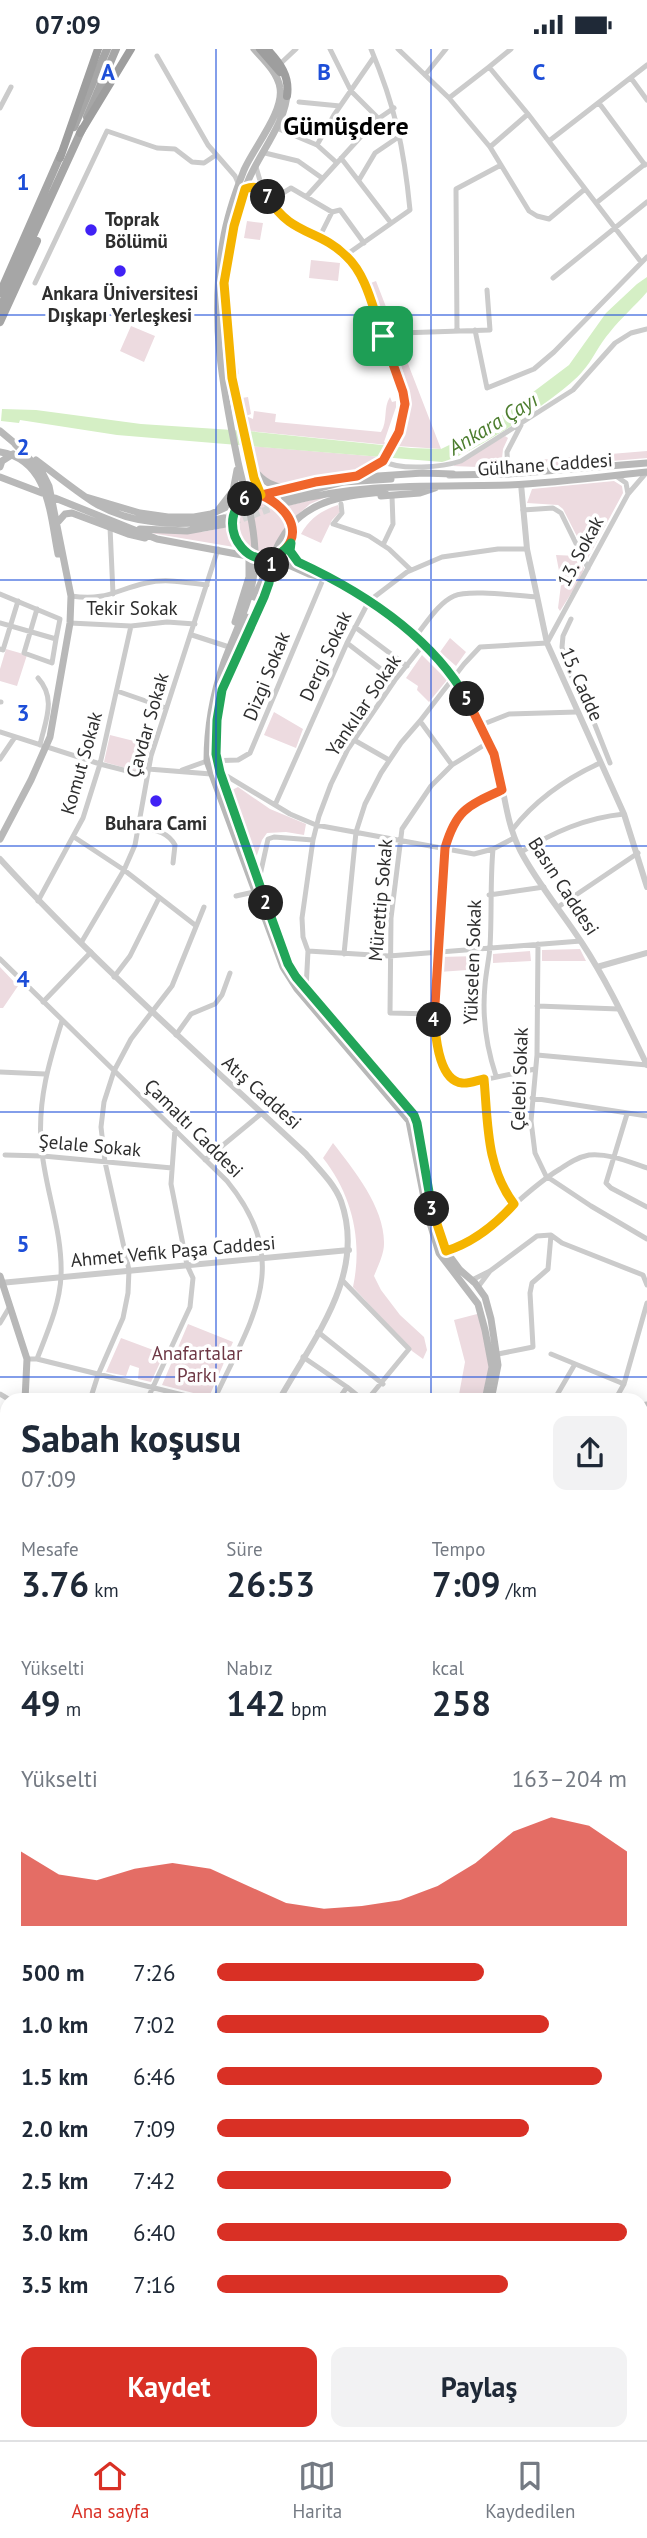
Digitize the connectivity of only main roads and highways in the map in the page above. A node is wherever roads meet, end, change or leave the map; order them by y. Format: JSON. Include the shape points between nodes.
{"nodes":[{"id":1,"x":97,"y":49,"type":"edge"},
{"id":2,"x":107,"y":49,"type":"edge"},
{"id":3,"x":116,"y":49,"type":"edge"},
{"id":4,"x":131,"y":49,"type":"edge"},
{"id":5,"x":254,"y":49,"type":"edge"},
{"id":6,"x":260,"y":49,"type":"edge"},
{"id":7,"x":267,"y":49,"type":"edge"},
{"id":8,"x":280,"y":68,"type":"junction"},
{"id":9,"x":287,"y":96,"type":"joint"},
{"id":10,"x":80,"y":133,"type":"junction"},
{"id":11,"x":60,"y":158,"type":"junction"},
{"id":12,"x":55,"y":177,"type":"junction"},
{"id":13,"x":242,"y":187,"type":"junction"},
{"id":14,"x":0,"y":281,"type":"edge"},
{"id":15,"x":221,"y":282,"type":"junction"},
{"id":16,"x":0,"y":293,"type":"edge"},
{"id":17,"x":0,"y":308,"type":"edge"},
{"id":18,"x":0,"y":322,"type":"edge"},
{"id":19,"x":0,"y":431,"type":"edge"},
{"id":20,"x":15,"y":444,"type":"junction"},
{"id":21,"x":0,"y":451,"type":"edge"},
{"id":22,"x":13,"y":454,"type":"junction"},
{"id":23,"x":250,"y":463,"type":"junction"},
{"id":24,"x":647,"y":463,"type":"edge"},
{"id":25,"x":236,"y":466,"type":"junction"},
{"id":26,"x":0,"y":468,"type":"edge"},
{"id":27,"x":647,"y":472,"type":"edge"},
{"id":28,"x":453,"y":474,"type":"junction"},
{"id":29,"x":2,"y":479,"type":"edge"},
{"id":30,"x":445,"y":485,"type":"junction"},
{"id":31,"x":287,"y":488,"type":"junction"},
{"id":32,"x":394,"y":493,"type":"junction"},
{"id":33,"x":48,"y":494,"type":"junction"},
{"id":34,"x":261,"y":495,"type":"junction"},
{"id":35,"x":86,"y":497,"type":"junction"},
{"id":36,"x":240,"y":503,"type":"junction"},
{"id":37,"x":215,"y":512,"type":"junction"},
{"id":38,"x":57,"y":523,"type":"junction"},
{"id":39,"x":128,"y":527,"type":"junction"},
{"id":40,"x":293,"y":533,"type":"junction"},
{"id":41,"x":157,"y":539,"type":"junction"},
{"id":42,"x":291,"y":543,"type":"junction"},
{"id":43,"x":249,"y":555,"type":"junction"},
{"id":44,"x":273,"y":558,"type":"junction"},
{"id":45,"x":248,"y":579,"type":"junction"},
{"id":46,"x":269,"y":583,"type":"junction"},
{"id":47,"x":71,"y":596,"type":"junction"},
{"id":48,"x":254,"y":597,"type":"junction"},
{"id":49,"x":228,"y":658,"type":"junction"},
{"id":50,"x":221,"y":671,"type":"junction"},
{"id":51,"x":222,"y":690,"type":"junction"},
{"id":52,"x":215,"y":773,"type":"junction"},
{"id":53,"x":0,"y":839,"type":"edge"},
{"id":54,"x":0,"y":1276,"type":"edge"},
{"id":55,"x":0,"y":1282,"type":"edge"},
{"id":56,"x":25,"y":1393,"type":"edge"},
{"id":57,"x":486,"y":1393,"type":"edge"},
{"id":58,"x":493,"y":1393,"type":"edge"}],
"edges":[{"from":1,"to":11,"type":"highway"},
{"from":2,"to":11,"type":"main road"},
{"from":3,"to":10,"type":"main road"},
{"from":4,"to":10,"type":"highway"},
{"from":5,"to":13,"type":"main road","via":[[278,79],[281,93],[246,167]]},
{"from":6,"to":8,"type":"highway"},
{"from":7,"to":8,"type":"highway"},
{"from":8,"to":9,"type":"highway","via":[[287,78]]},
{"from":9,"to":13,"type":"main road","via":[[281,118]]},
{"from":10,"to":12,"type":"main road"},
{"from":11,"to":12,"type":"main road"},
{"from":12,"to":14,"type":"main road"},
{"from":12,"to":16,"type":"main road"},
{"from":12,"to":17,"type":"main road"},
{"from":12,"to":18,"type":"main road","via":[[43,225]]},
{"from":13,"to":15,"type":"main road","via":[[227,221]]},
{"from":15,"to":23,"type":"main road","via":[[228,357]]},
{"from":15,"to":25,"type":"main road","via":[[213,295],[212,333]]},
{"from":15,"to":48,"type":"main road","via":[[225,367],[258,540]]},
{"from":15,"to":49,"type":"main road","via":[[216,317],[221,370],[255,552],[251,593]]},
{"from":19,"to":20,"type":"main road"},
{"from":20,"to":33,"type":"main road","via":[[42,472]]},
{"from":20,"to":35,"type":"main road"},
{"from":21,"to":22,"type":"main road"},
{"from":22,"to":26,"type":"main road"},
{"from":22,"to":33,"type":"main road","via":[[32,467]]},
{"from":23,"to":31,"type":"main road","via":[[268,484]]},
{"from":23,"to":34,"type":"main road"},
{"from":24,"to":28,"type":"main road","name":"Gülhane Caddesi"},
{"from":25,"to":36,"type":"main road"},
{"from":25,"to":37,"type":"main road","via":[[233,491]]},
{"from":26,"to":29,"type":"main road"},
{"from":27,"to":30,"type":"main road","name":"Gülhane Caddesi","via":[[521,484]]},
{"from":28,"to":30,"type":"main road","via":[[343,482],[285,500],[345,490]]},
{"from":28,"to":31,"type":"main road","via":[[357,476]]},
{"from":29,"to":33,"type":"main road"},
{"from":30,"to":32,"type":"main road"},
{"from":31,"to":34,"type":"main road"},
{"from":32,"to":40,"type":"main road","via":[[327,504]]},
{"from":32,"to":48,"type":"main road","via":[[339,497],[309,510],[281,538]]},
{"from":33,"to":38,"type":"main road"},
{"from":33,"to":39,"type":"main road"},
{"from":33,"to":47,"type":"main road"},
{"from":34,"to":36,"type":"main road"},
{"from":34,"to":40,"type":"main road","via":[[285,513]]},
{"from":35,"to":37,"type":"main road","via":[[158,516],[194,517]]},
{"from":35,"to":39,"type":"main road","via":[[118,513],[155,521],[225,521],[187,531]]},
{"from":36,"to":37,"type":"main road"},
{"from":36,"to":43,"type":"main road","via":[[234,534]]},
{"from":38,"to":41,"type":"main road","via":[[72,513],[138,537]]},
{"from":38,"to":47,"type":"main road"},
{"from":39,"to":41,"type":"main road"},
{"from":40,"to":42,"type":"main road"},
{"from":41,"to":43,"type":"main road"},
{"from":42,"to":44,"type":"main road"},
{"from":42,"to":44,"type":"main road","via":[[293,559],[324,577]]},
{"from":43,"to":44,"type":"main road"},
{"from":43,"to":45,"type":"main road"},
{"from":44,"to":46,"type":"main road"},
{"from":45,"to":46,"type":"main road","via":[[256,574]]},
{"from":45,"to":50,"type":"main road"},
{"from":46,"to":51,"type":"main road"},
{"from":47,"to":53,"type":"main road","via":[[50,737]]},
{"from":48,"to":49,"type":"main road"},
{"from":49,"to":50,"type":"main road"},
{"from":49,"to":51,"type":"main road"},
{"from":50,"to":52,"type":"main road","via":[[211,709],[207,761]]},
{"from":51,"to":52,"type":"main road"},
{"from":52,"to":57,"type":"main road","via":[[283,967],[409,1121],[439,1253],[478,1304],[492,1367]]},
{"from":52,"to":58,"type":"main road","via":[[288,964],[414,1115],[432,1212],[446,1251],[485,1297],[498,1354]]},
{"from":54,"to":55,"type":"main road"},
{"from":55,"to":56,"type":"main road","via":[[27,1359]]}]}
